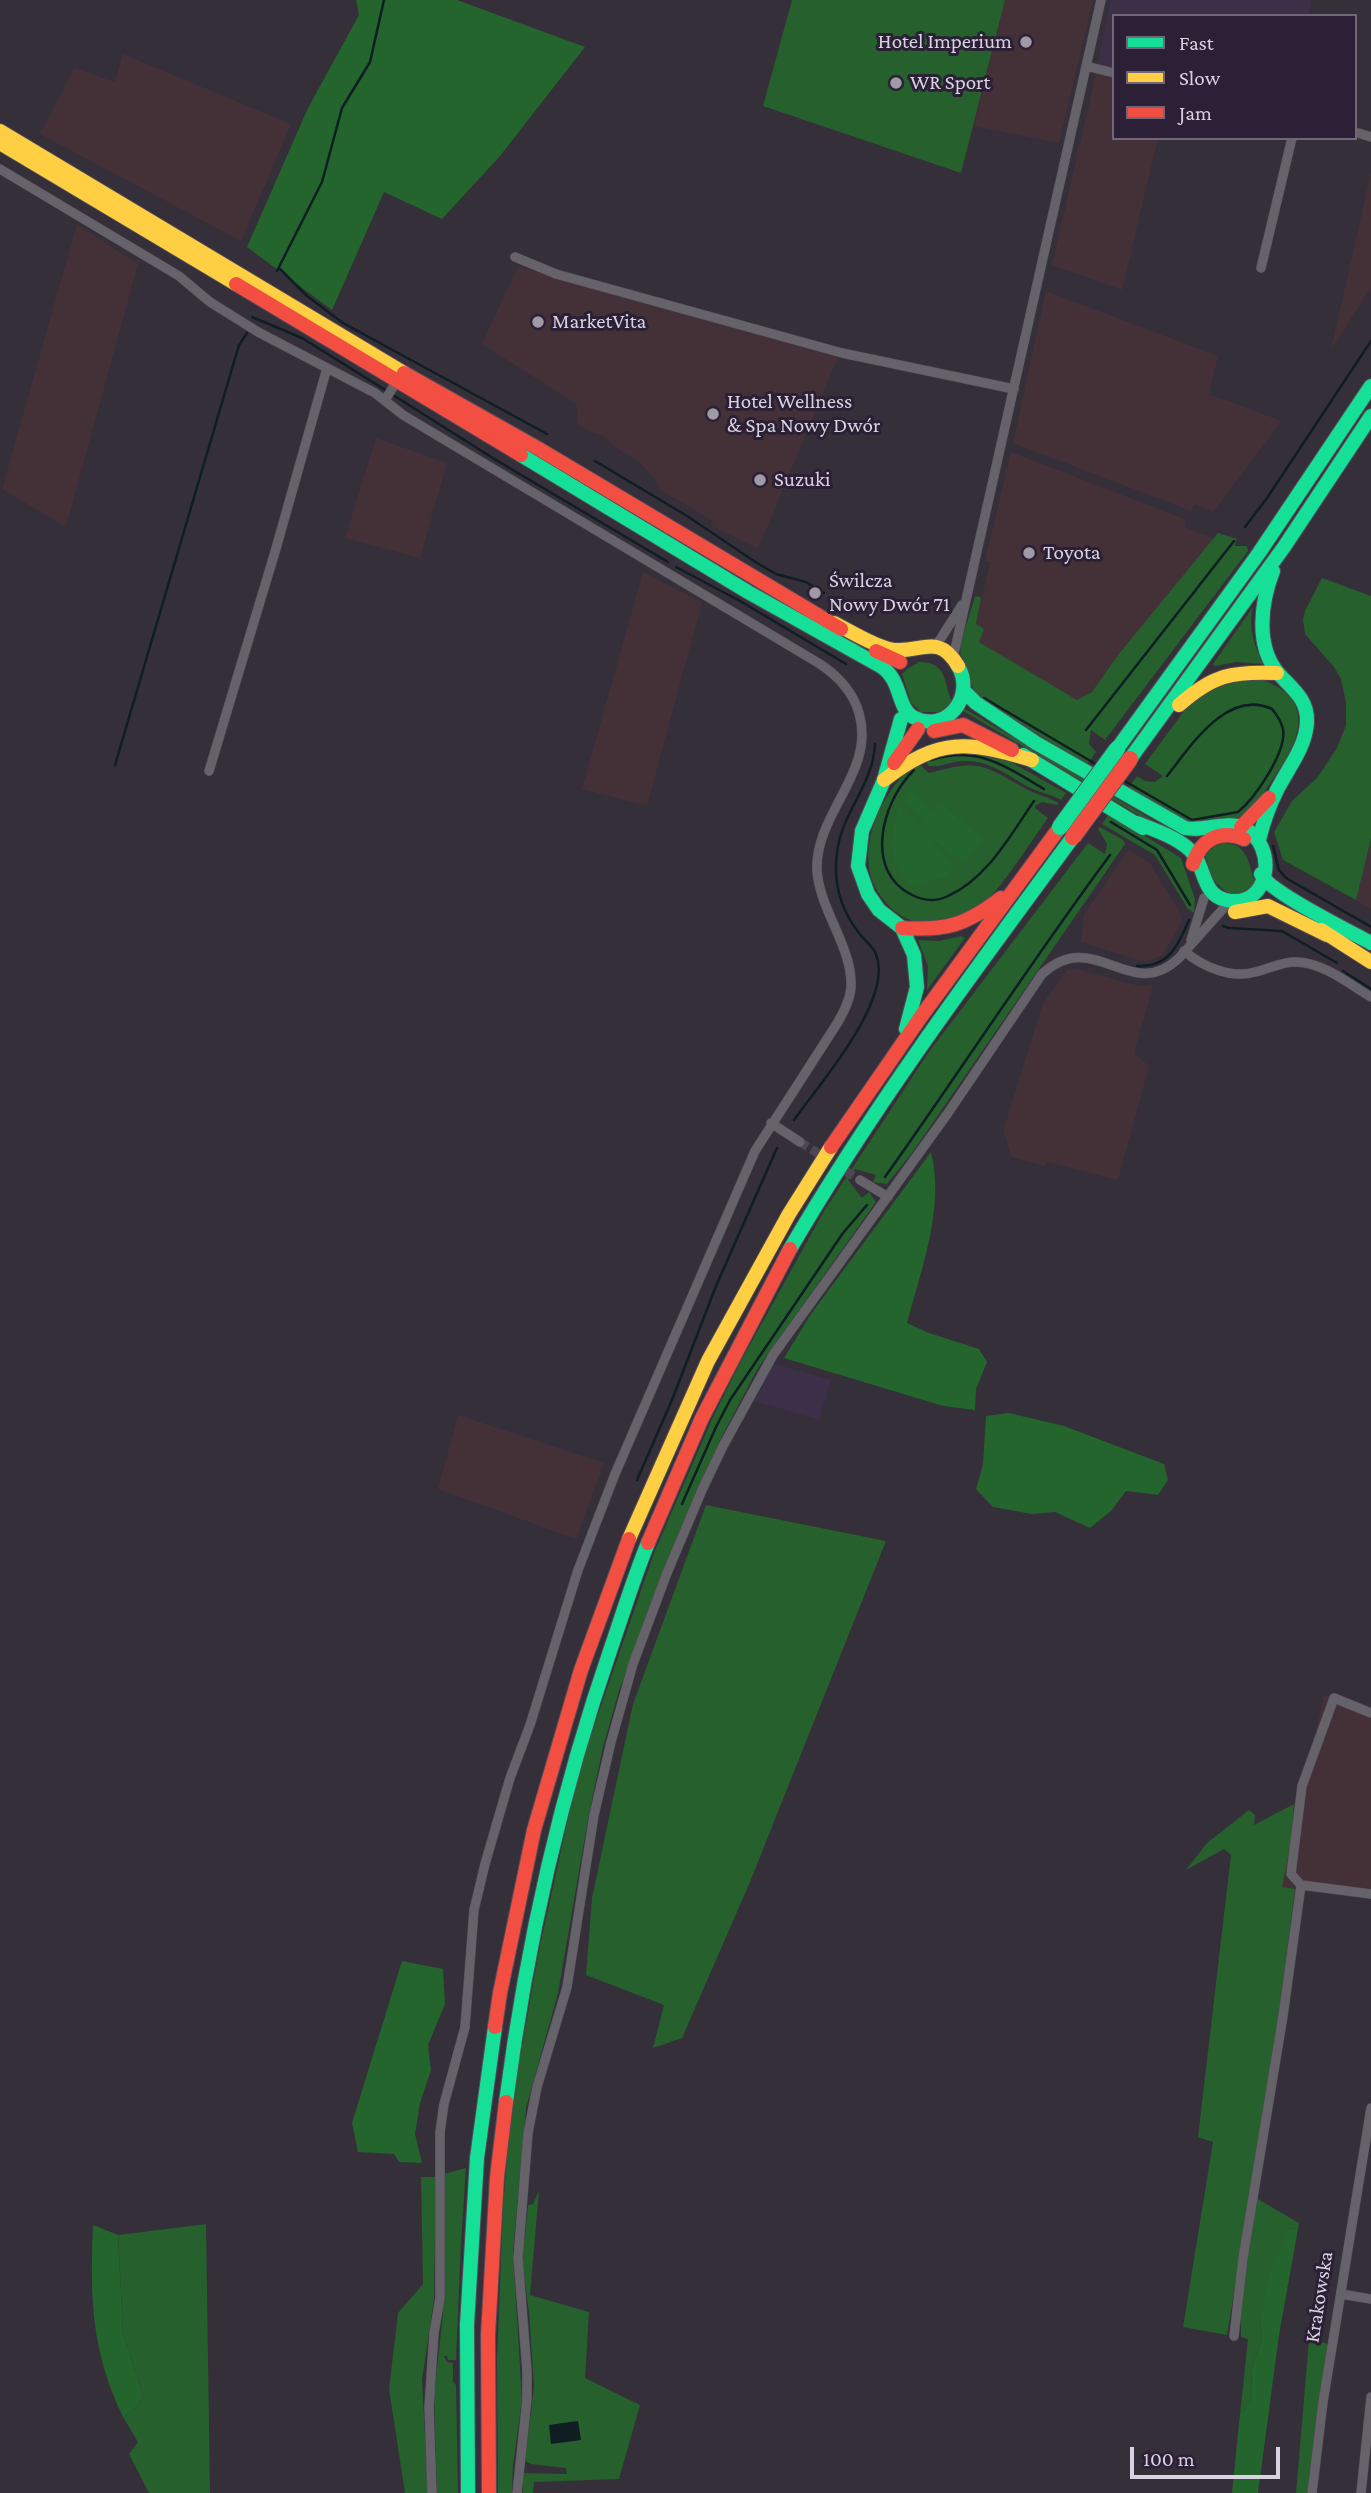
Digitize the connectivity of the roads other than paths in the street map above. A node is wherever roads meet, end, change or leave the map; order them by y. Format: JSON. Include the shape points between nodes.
{"nodes":[{"id":1,"x":1101,"y":0,"type":"edge"},
{"id":2,"x":1086,"y":66,"type":"junction"},
{"id":3,"x":1112,"y":72,"type":"edge"},
{"id":4,"x":0,"y":131,"type":"edge"},
{"id":5,"x":1292,"y":140,"type":"edge"},
{"id":6,"x":0,"y":143,"type":"edge"},
{"id":7,"x":0,"y":169,"type":"edge"},
{"id":8,"x":515,"y":257,"type":"dead end"},
{"id":9,"x":1261,"y":268,"type":"dead end"},
{"id":10,"x":327,"y":368,"type":"junction"},
{"id":11,"x":397,"y":381,"type":"junction"},
{"id":12,"x":1371,"y":386,"type":"edge"},
{"id":13,"x":1014,"y":389,"type":"junction"},
{"id":14,"x":385,"y":400,"type":"junction"},
{"id":15,"x":1371,"y":416,"type":"edge"},
{"id":16,"x":1284,"y":547,"type":"junction"},
{"id":17,"x":966,"y":598,"type":"junction"},
{"id":18,"x":832,"y":631,"type":"junction"},
{"id":19,"x":932,"y":650,"type":"junction"},
{"id":20,"x":953,"y":658,"type":"junction"},
{"id":21,"x":1277,"y":673,"type":"junction"},
{"id":22,"x":893,"y":674,"type":"junction"},
{"id":23,"x":960,"y":702,"type":"junction"},
{"id":24,"x":901,"y":719,"type":"junction"},
{"id":25,"x":922,"y":725,"type":"junction"},
{"id":26,"x":1150,"y":733,"type":"junction"},
{"id":27,"x":1028,"y":757,"type":"junction"},
{"id":28,"x":209,"y":771,"type":"dead end"},
{"id":29,"x":884,"y":780,"type":"junction"},
{"id":30,"x":1276,"y":791,"type":"junction"},
{"id":31,"x":1134,"y":801,"type":"junction"},
{"id":32,"x":1237,"y":831,"type":"junction"},
{"id":33,"x":1066,"y":832,"type":"junction"},
{"id":34,"x":1259,"y":840,"type":"junction"},
{"id":35,"x":1205,"y":841,"type":"junction"},
{"id":36,"x":1194,"y":861,"type":"junction"},
{"id":37,"x":1263,"y":881,"type":"junction"},
{"id":38,"x":1017,"y":886,"type":"junction"},
{"id":39,"x":1204,"y":898,"type":"junction"},
{"id":40,"x":1225,"y":905,"type":"junction"},
{"id":41,"x":902,"y":928,"type":"junction"},
{"id":42,"x":1331,"y":928,"type":"junction"},
{"id":43,"x":1371,"y":943,"type":"edge"},
{"id":44,"x":1187,"y":948,"type":"junction"},
{"id":45,"x":1371,"y":962,"type":"edge"},
{"id":46,"x":1371,"y":997,"type":"edge"},
{"id":47,"x":902,"y":1042,"type":"junction"},
{"id":48,"x":771,"y":1123,"type":"junction"},
{"id":49,"x":800,"y":1142,"type":"tunnel mouth"},
{"id":50,"x":860,"y":1180,"type":"tunnel mouth"},
{"id":51,"x":888,"y":1197,"type":"junction"},
{"id":52,"x":1371,"y":1713,"type":"edge"},
{"id":53,"x":1301,"y":1885,"type":"junction"},
{"id":54,"x":1371,"y":1894,"type":"edge"},
{"id":55,"x":1371,"y":2108,"type":"edge"},
{"id":56,"x":1341,"y":2294,"type":"junction"},
{"id":57,"x":1371,"y":2299,"type":"edge"},
{"id":58,"x":1234,"y":2336,"type":"dead end"},
{"id":59,"x":1371,"y":2397,"type":"edge"},
{"id":60,"x":432,"y":2493,"type":"edge"},
{"id":61,"x":468,"y":2493,"type":"edge"},
{"id":62,"x":489,"y":2493,"type":"edge"},
{"id":63,"x":517,"y":2493,"type":"edge"},
{"id":64,"x":1312,"y":2493,"type":"edge"},
{"id":65,"x":1361,"y":2493,"type":"edge"}],
"edges":[{"from":1,"to":2,"type":"street"},
{"from":2,"to":3,"type":"street"},
{"from":2,"to":13,"type":"street"},
{"from":4,"to":18,"type":"main road","via":[[539,449]]},
{"from":5,"to":9,"type":"street"},
{"from":6,"to":11,"type":"main road"},
{"from":7,"to":10,"type":"street","via":[[179,276],[209,302],[258,332]]},
{"from":8,"to":13,"type":"street","via":[[556,274],[842,353]]},
{"from":10,"to":14,"type":"street"},
{"from":10,"to":28,"type":"street"},
{"from":11,"to":14,"type":"street"},
{"from":11,"to":18,"type":"main road"},
{"from":12,"to":33,"type":"main road","bridge":true,"via":[[1259,553],[1117,749]]},
{"from":13,"to":17,"type":"street"},
{"from":14,"to":48,"type":"street","via":[[820,664],[852,696],[861,719],[861,750],[823,837],[817,869],[823,899],[848,965],[850,995],[838,1022]]},
{"from":15,"to":16,"type":"main road"},
{"from":16,"to":21,"type":"main road","via":[[1268,584],[1261,618],[1264,641]]},
{"from":16,"to":26,"type":"main road"},
{"from":17,"to":19,"type":"street"},
{"from":17,"to":20,"type":"street"},
{"from":18,"to":19,"type":"main road","via":[[887,649],[919,645]]},
{"from":18,"to":22,"type":"main road"},
{"from":19,"to":20,"type":"main road"},
{"from":19,"to":22,"type":"main road","via":[[913,654]]},
{"from":19,"to":23,"type":"main road","via":[[949,667]]},
{"from":20,"to":23,"type":"main road","via":[[962,671]]},
{"from":21,"to":26,"type":"main road","via":[[1235,672],[1209,680]]},
{"from":21,"to":30,"type":"main road","via":[[1298,692],[1307,721],[1303,742]]},
{"from":22,"to":24,"type":"main road","via":[[893,706]]},
{"from":22,"to":25,"type":"main road","via":[[901,704]]},
{"from":23,"to":25,"type":"main road","via":[[941,721]]},
{"from":23,"to":27,"type":"main road","via":[[969,719]]},
{"from":23,"to":31,"type":"main road"},
{"from":24,"to":25,"type":"main road"},
{"from":24,"to":29,"type":"main road"},
{"from":25,"to":27,"type":"main road","via":[[936,731],[963,725]]},
{"from":25,"to":29,"type":"main road"},
{"from":26,"to":33,"type":"main road","bridge":true},
{"from":27,"to":29,"type":"main road","via":[[974,745],[951,745],[926,752]]},
{"from":27,"to":36,"type":"main road","via":[[1190,850]]},
{"from":29,"to":41,"type":"main road","via":[[862,831],[858,866],[874,904]]},
{"from":30,"to":32,"type":"main road"},
{"from":30,"to":34,"type":"main road"},
{"from":31,"to":32,"type":"main road","via":[[1192,830],[1221,824]]},
{"from":31,"to":35,"type":"main road","via":[[1187,836]]},
{"from":32,"to":34,"type":"main road"},
{"from":32,"to":35,"type":"main road"},
{"from":32,"to":37,"type":"main road","via":[[1254,849]]},
{"from":33,"to":38,"type":"main road"},
{"from":33,"to":62,"type":"main road","via":[[838,1169],[775,1274],[691,1440],[617,1623],[545,1867],[509,2063],[490,2245]]},
{"from":34,"to":37,"type":"main road","via":[[1266,854]]},
{"from":35,"to":36,"type":"main road"},
{"from":36,"to":39,"type":"main road","via":[[1195,886]]},
{"from":36,"to":40,"type":"main road","via":[[1201,867],[1207,889]]},
{"from":37,"to":40,"type":"main road","via":[[1243,901]]},
{"from":37,"to":42,"type":"main road"},
{"from":38,"to":41,"type":"main road","via":[[958,926]]},
{"from":38,"to":47,"type":"main road"},
{"from":39,"to":40,"type":"main road"},
{"from":39,"to":44,"type":"street"},
{"from":40,"to":42,"type":"main road","via":[[1235,912],[1268,905],[1305,926]]},
{"from":40,"to":44,"type":"street"},
{"from":41,"to":47,"type":"main road","via":[[914,955],[917,982]]},
{"from":42,"to":43,"type":"main road"},
{"from":42,"to":45,"type":"main road"},
{"from":44,"to":46,"type":"street","via":[[1211,967],[1230,974],[1305,963]]},
{"from":44,"to":51,"type":"street","via":[[1165,970],[1147,975],[1082,957],[1050,967]]},
{"from":47,"to":61,"type":"main road","via":[[823,1158],[729,1320],[623,1548],[548,1775],[523,1870],[478,2149],[469,2269]]},
{"from":48,"to":49,"type":"street"},
{"from":48,"to":60,"type":"street","via":[[687,1305],[596,1523],[485,1864],[474,1910],[465,2026],[440,2132],[440,2298],[429,2407]]},
{"from":50,"to":51,"type":"street"},
{"from":51,"to":63,"type":"street","via":[[761,1375],[702,1490],[623,1696],[592,1822],[566,1987],[528,2133],[518,2258],[527,2399]]},
{"from":52,"to":53,"type":"street","via":[[1334,1698],[1302,1786],[1291,1874]]},
{"from":53,"to":54,"type":"street"},
{"from":53,"to":58,"type":"street"},
{"from":55,"to":56,"type":"street","name":"Krakowska"},
{"from":56,"to":57,"type":"street"},
{"from":56,"to":64,"type":"street","name":"Krakowska"},
{"from":59,"to":65,"type":"street"}]}
